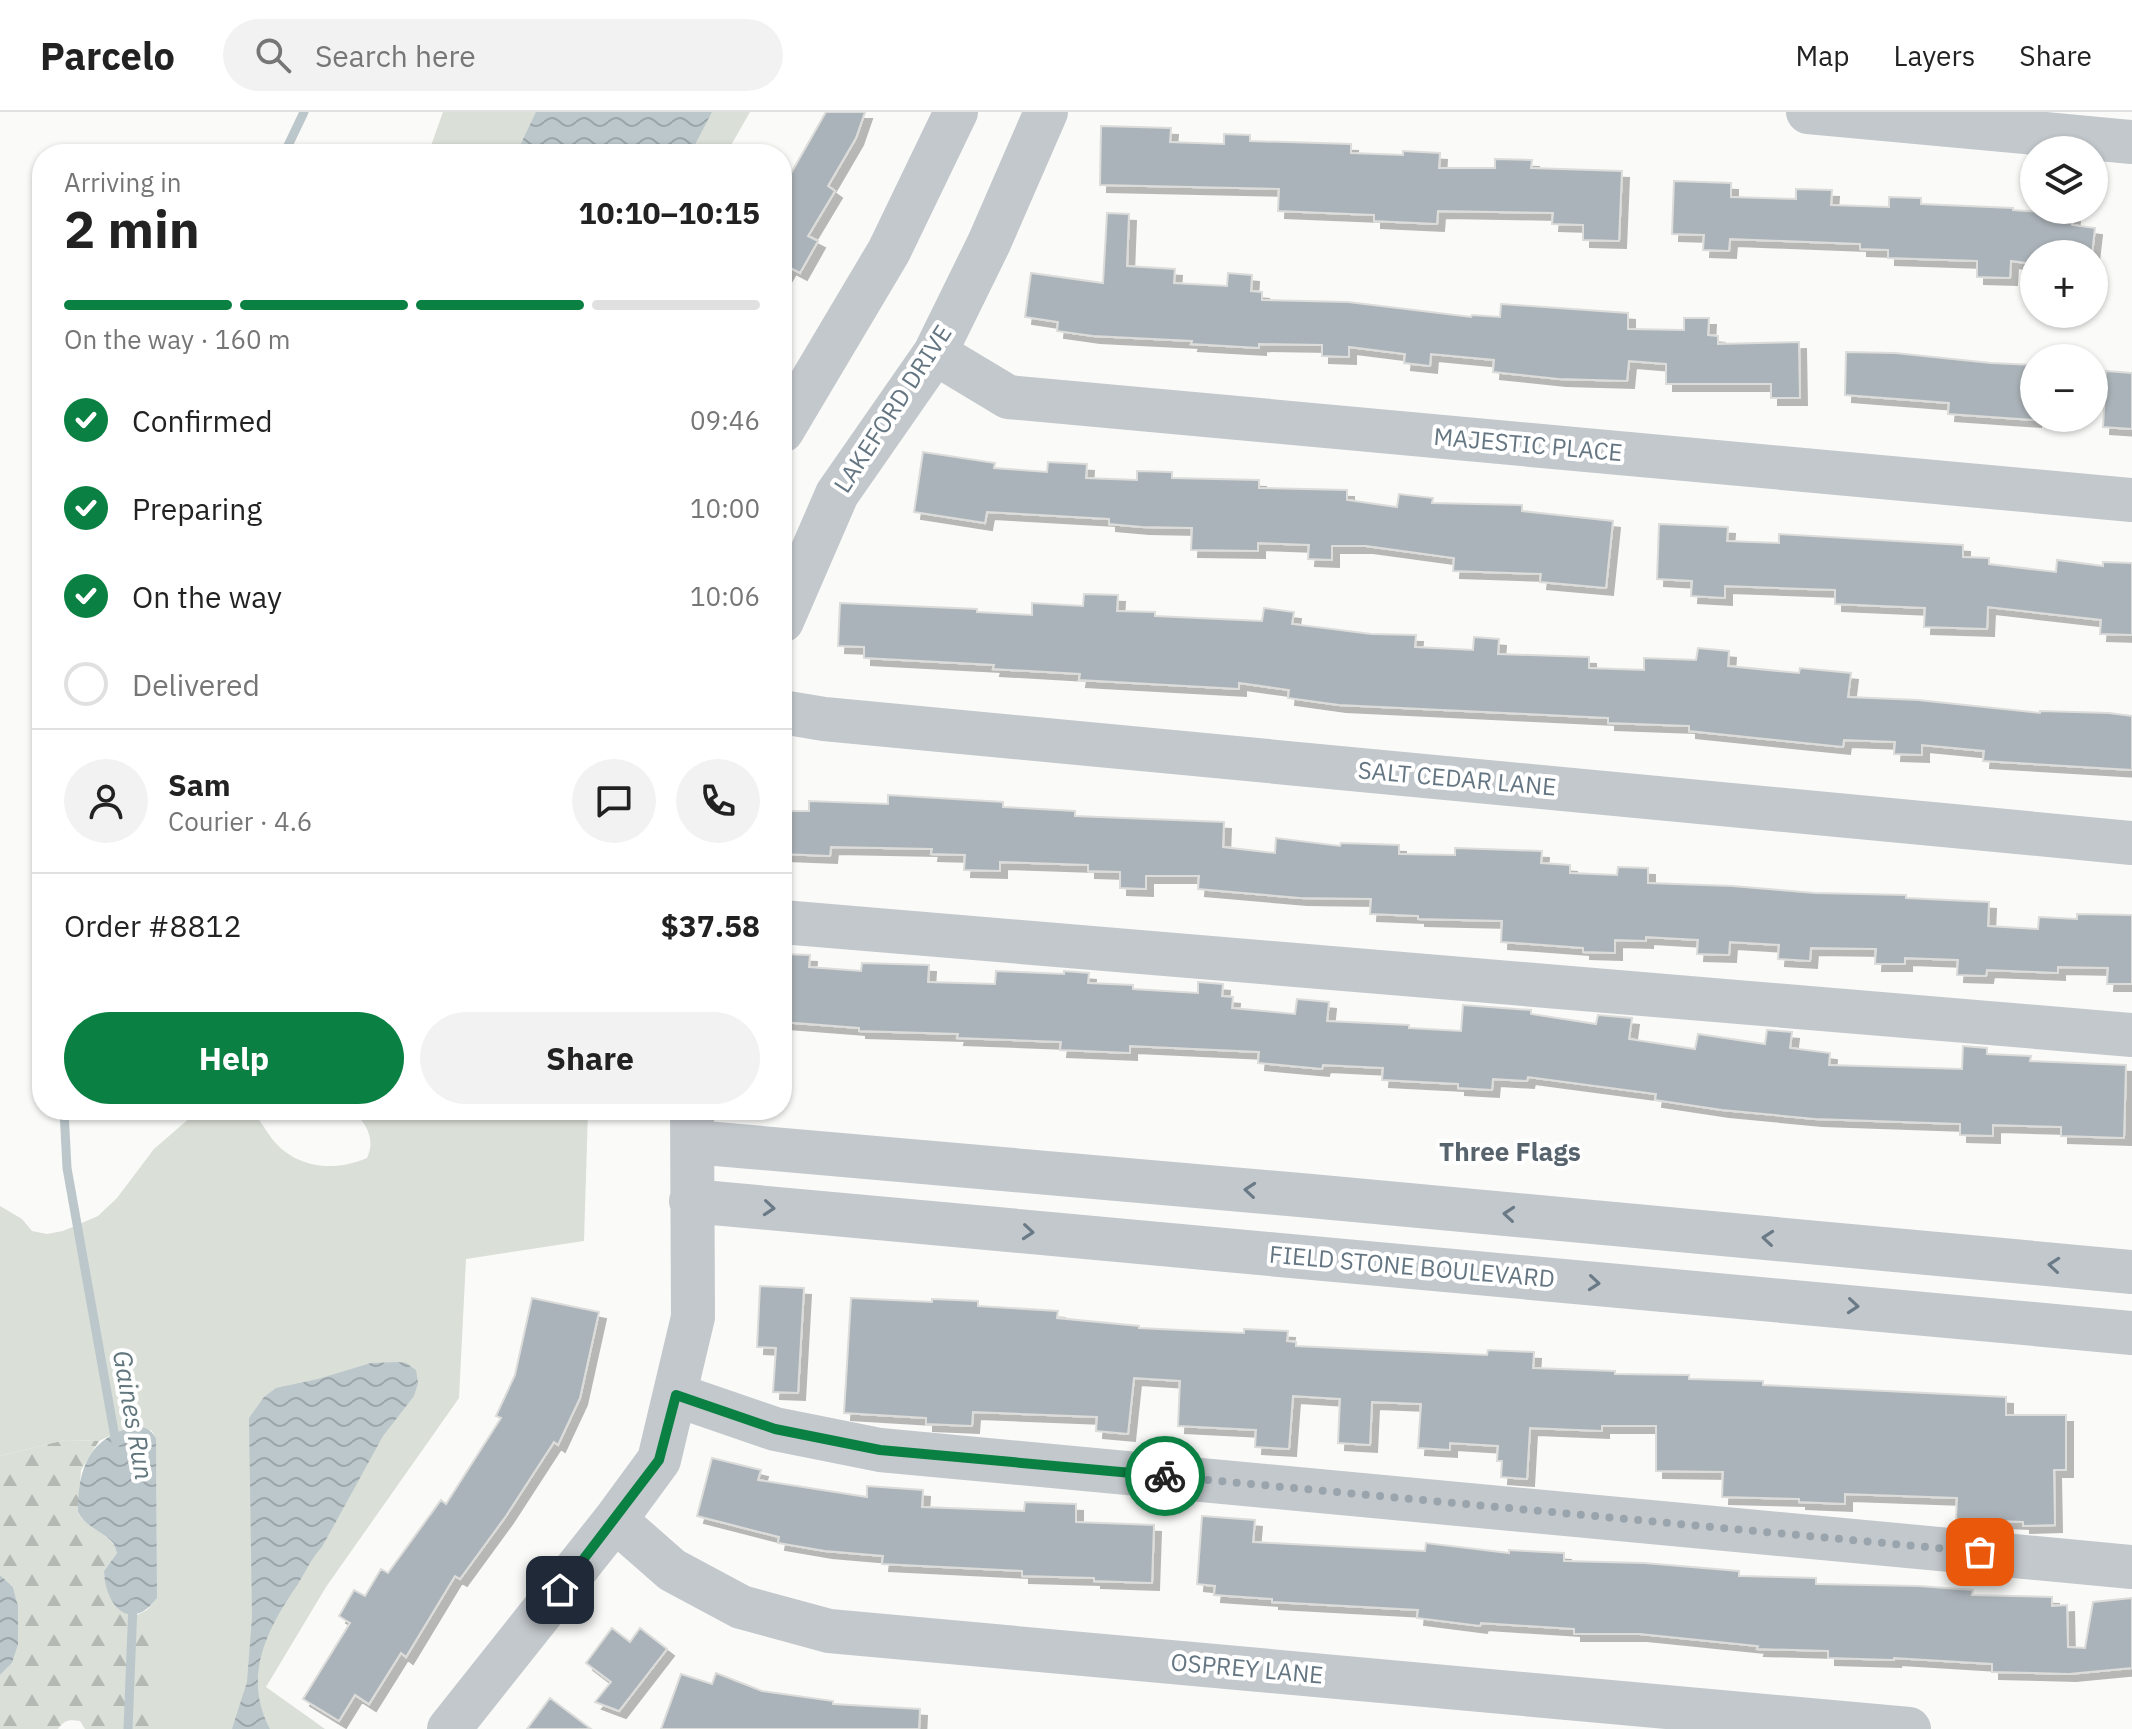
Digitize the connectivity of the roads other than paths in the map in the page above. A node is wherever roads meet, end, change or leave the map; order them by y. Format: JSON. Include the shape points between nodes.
{"nodes":[{"id":1,"x":956,"y":112,"type":"edge"},
{"id":2,"x":1046,"y":112,"type":"edge"},
{"id":3,"x":1808,"y":112,"type":"edge"},
{"id":4,"x":2132,"y":142,"type":"edge"},
{"id":5,"x":935,"y":353,"type":"junction"},
{"id":6,"x":792,"y":414,"type":"edge"},
{"id":7,"x":2132,"y":500,"type":"edge"},
{"id":8,"x":792,"y":598,"type":"edge"},
{"id":9,"x":792,"y":714,"type":"edge"},
{"id":10,"x":2132,"y":843,"type":"edge"},
{"id":11,"x":792,"y":923,"type":"edge"},
{"id":12,"x":2132,"y":1035,"type":"edge"},
{"id":13,"x":692,"y":1126,"type":"edge"},
{"id":14,"x":691,"y":1201,"type":"junction"},
{"id":15,"x":2132,"y":1272,"type":"edge"},
{"id":16,"x":2132,"y":1333,"type":"edge"},
{"id":17,"x":676,"y":1395,"type":"junction"},
{"id":18,"x":615,"y":1520,"type":"junction"},
{"id":19,"x":2132,"y":1567,"type":"edge"},
{"id":20,"x":449,"y":1729,"type":"edge"},
{"id":21,"x":1909,"y":1729,"type":"edge"}],
"edges":[{"from":1,"to":6,"type":"street","via":[[889,251]]},
{"from":2,"to":5,"type":"street","name":"LAKEFORD DRIVE"},
{"from":3,"to":4,"type":"street"},
{"from":5,"to":7,"type":"street","name":"MAJESTIC PLACE","via":[[1008,397]]},
{"from":5,"to":8,"type":"street","name":"LAKEFORD DRIVE","via":[[837,494]]},
{"from":9,"to":10,"type":"street","name":"SALT CEDAR LANE"},
{"from":11,"to":12,"type":"street"},
{"from":13,"to":14,"type":"street"},
{"from":15,"to":13,"type":"street","one_way":true,"via":[[1327,1197]]},
{"from":14,"to":16,"type":"street","name":"FIELD STONE BOULEVARD","one_way":true},
{"from":14,"to":17,"type":"street","via":[[693,1317]]},
{"from":17,"to":18,"type":"street","via":[[659,1460]]},
{"from":17,"to":19,"type":"street","via":[[775,1429],[880,1450]]},
{"from":18,"to":20,"type":"street"},
{"from":18,"to":21,"type":"street","name":"OSPREY LANE","via":[[672,1570],[741,1607],[829,1631]]}]}
